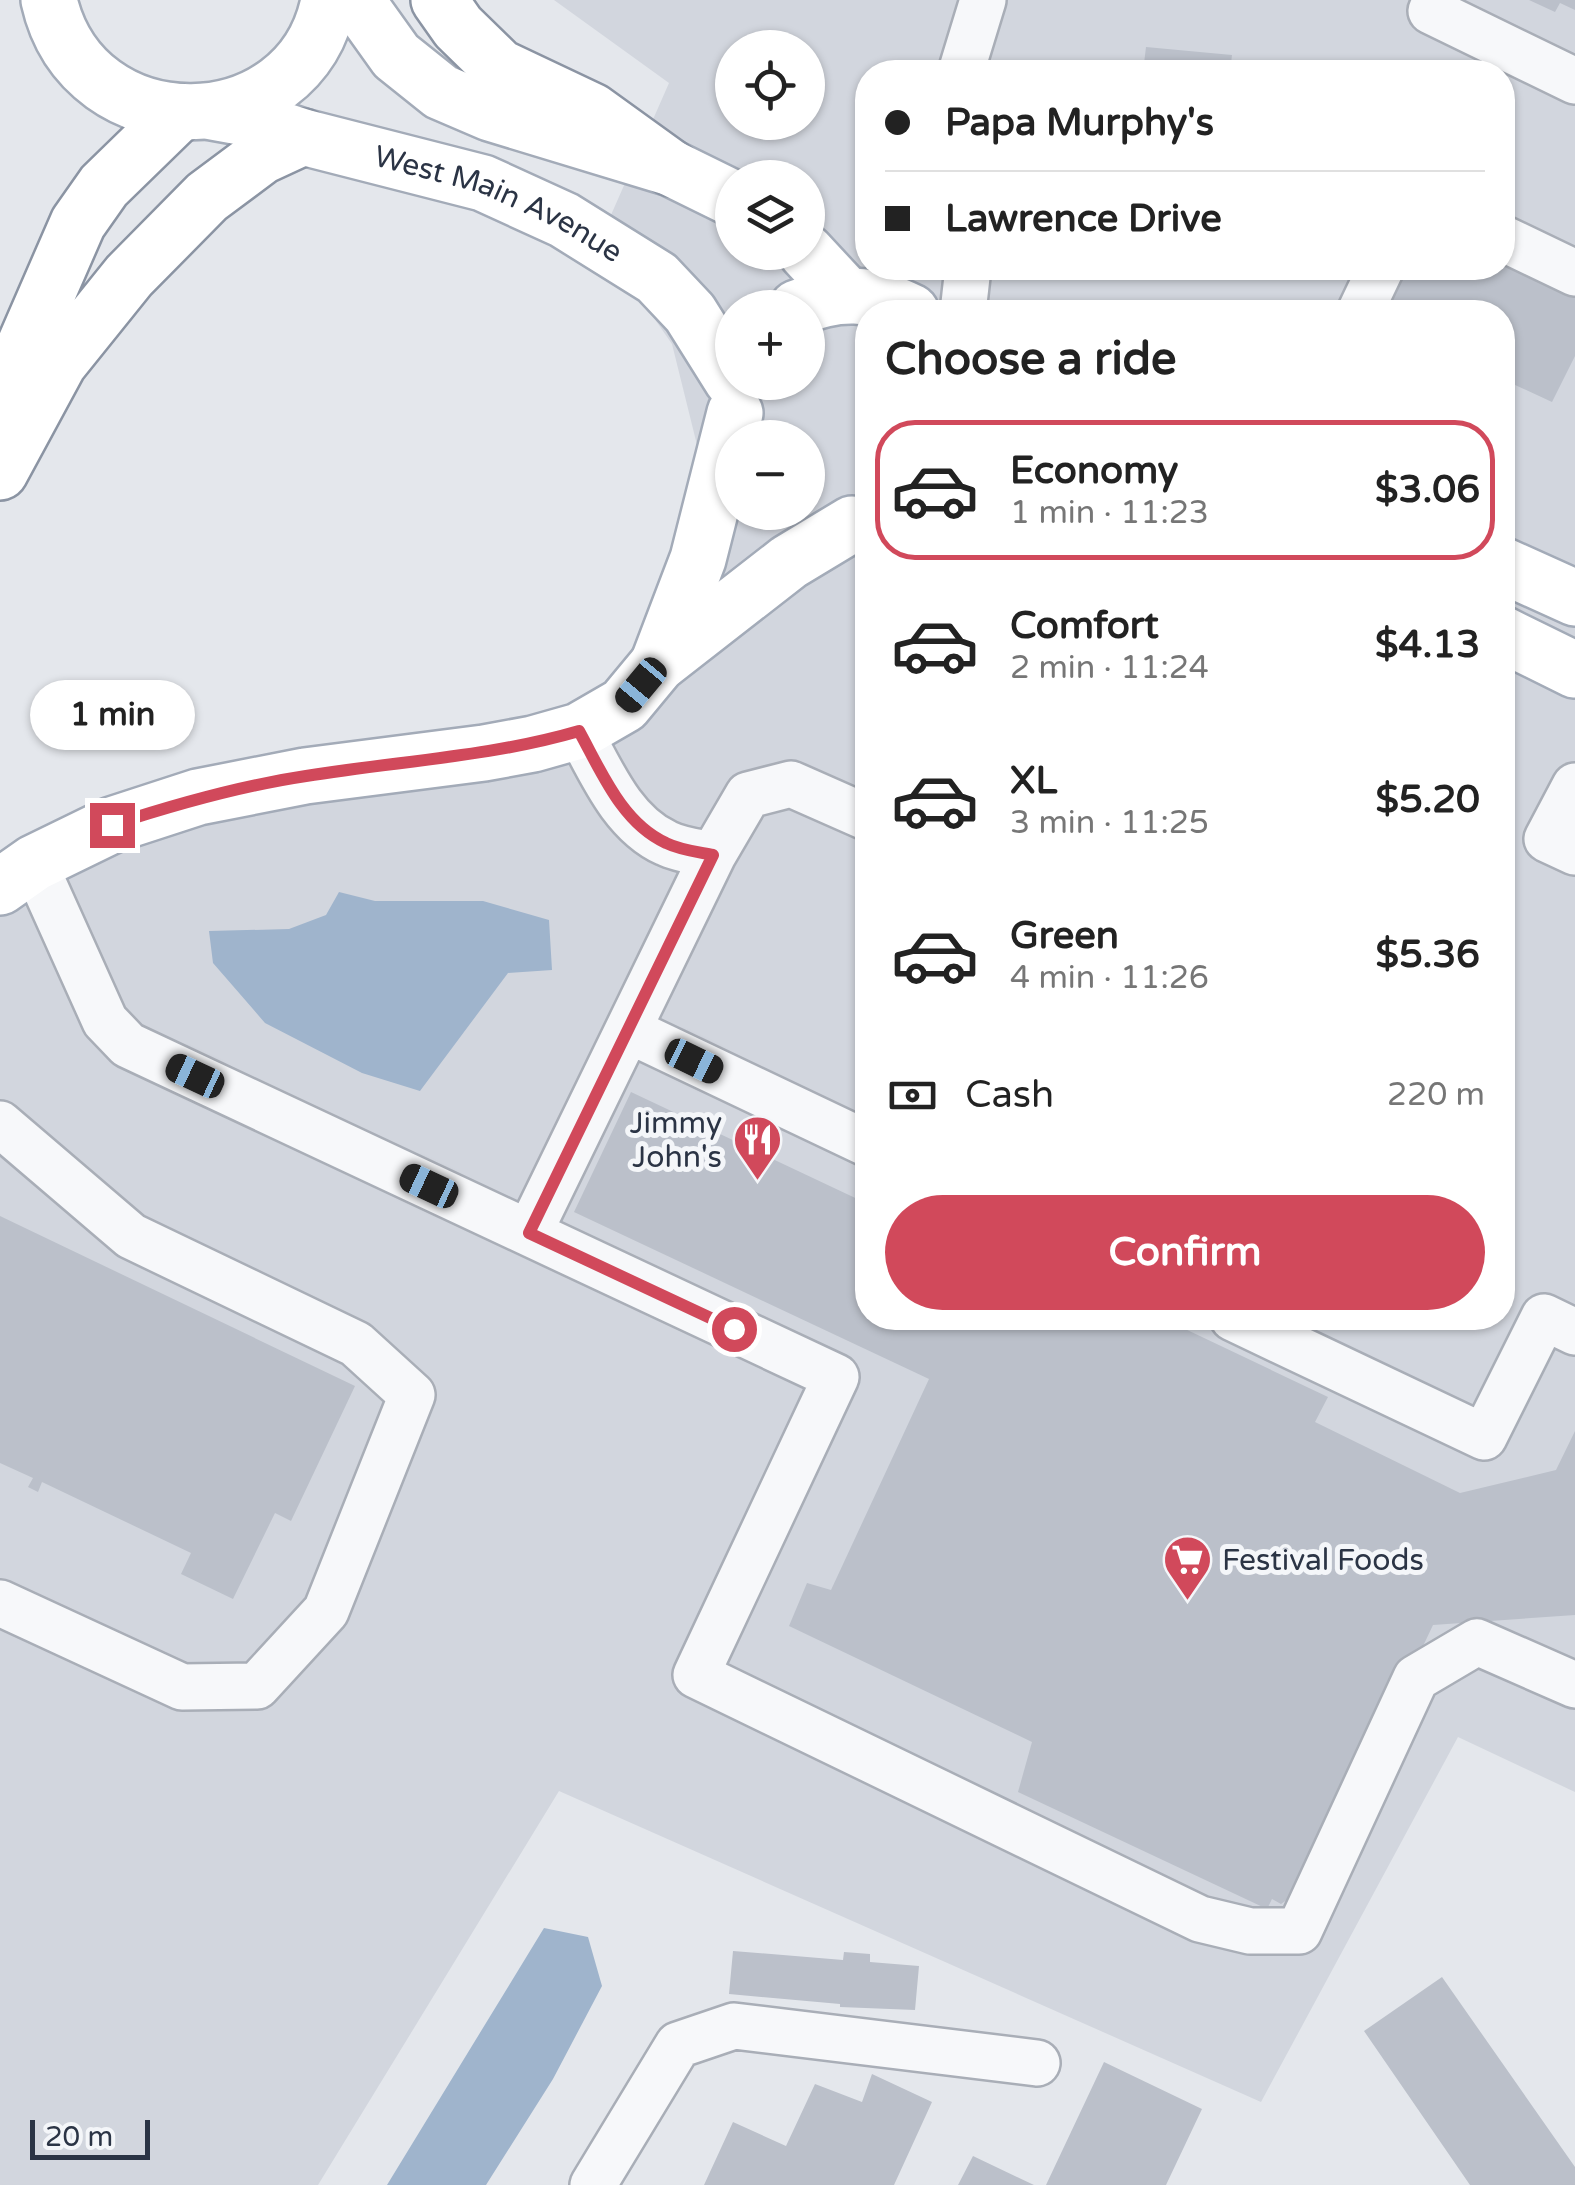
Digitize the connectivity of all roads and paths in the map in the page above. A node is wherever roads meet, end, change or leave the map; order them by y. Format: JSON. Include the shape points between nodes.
{"nodes":[{"id":1,"x":50,"y":0,"type":"edge"},
{"id":2,"x":329,"y":0,"type":"edge"},
{"id":3,"x":356,"y":0,"type":"edge"},
{"id":4,"x":439,"y":0,"type":"edge"},
{"id":5,"x":982,"y":9,"type":"edge"},
{"id":6,"x":1431,"y":11,"type":"dead end"},
{"id":7,"x":965,"y":60,"type":"edge"},
{"id":8,"x":984,"y":60,"type":"edge"},
{"id":9,"x":1575,"y":81,"type":"edge"},
{"id":10,"x":196,"y":112,"type":"junction"},
{"id":11,"x":303,"y":137,"type":"junction"},
{"id":12,"x":672,"y":168,"type":"junction"},
{"id":13,"x":715,"y":190,"type":"edge"},
{"id":14,"x":1515,"y":244,"type":"edge"},
{"id":15,"x":825,"y":267,"type":"edge"},
{"id":16,"x":1575,"y":272,"type":"edge"},
{"id":17,"x":859,"y":295,"type":"edge"},
{"id":18,"x":715,"y":359,"type":"edge"},
{"id":19,"x":735,"y":400,"type":"edge"},
{"id":20,"x":0,"y":402,"type":"edge"},
{"id":21,"x":0,"y":472,"type":"edge"},
{"id":22,"x":840,"y":520,"type":"edge"},
{"id":23,"x":1515,"y":571,"type":"edge"},
{"id":24,"x":1575,"y":598,"type":"edge"},
{"id":25,"x":1515,"y":640,"type":"edge"},
{"id":26,"x":658,"y":664,"type":"junction"},
{"id":27,"x":1575,"y":670,"type":"edge"},
{"id":28,"x":579,"y":731,"type":"junction"},
{"id":29,"x":1575,"y":786,"type":"edge"},
{"id":30,"x":855,"y":812,"type":"edge"},
{"id":31,"x":1575,"y":852,"type":"edge"},
{"id":32,"x":713,"y":855,"type":"junction"},
{"id":33,"x":17,"y":875,"type":"edge"},
{"id":34,"x":628,"y":1030,"type":"junction"},
{"id":35,"x":0,"y":1124,"type":"edge"},
{"id":36,"x":855,"y":1138,"type":"edge"},
{"id":37,"x":529,"y":1233,"type":"junction"},
{"id":38,"x":1258,"y":1330,"type":"edge"},
{"id":39,"x":1575,"y":1332,"type":"edge"},
{"id":40,"x":0,"y":1603,"type":"edge"},
{"id":41,"x":1575,"y":1686,"type":"edge"},
{"id":42,"x":1036,"y":2063,"type":"dead end"},
{"id":43,"x":594,"y":2185,"type":"edge"}],
"edges":[{"from":1,"to":10,"type":"main road","name":"West Main Avenue","via":[[74,56],[103,85],[138,105]]},
{"from":2,"to":10,"type":"main road","via":[[312,44],[286,76],[252,99]]},
{"from":3,"to":12,"type":"main road","via":[[396,56],[441,92]]},
{"from":4,"to":12,"type":"main road","via":[[499,67],[592,111]]},
{"from":5,"to":7,"type":"street"},
{"from":5,"to":8,"type":"street"},
{"from":6,"to":9,"type":"street"},
{"from":10,"to":11,"type":"main road","name":"West Main Avenue","via":[[246,118]]},
{"from":10,"to":20,"type":"main road","via":[[104,186],[78,223]]},
{"from":11,"to":18,"type":"main road","name":"West Main Avenue","via":[[482,183],[564,220],[657,278],[690,314]]},
{"from":11,"to":21,"type":"main road","via":[[262,156],[207,197],[129,276],[58,363]]},
{"from":12,"to":13,"type":"main road"},
{"from":14,"to":16,"type":"street"},
{"from":15,"to":17,"type":"main road"},
{"from":19,"to":26,"type":"main road","via":[[698,560]]},
{"from":22,"to":26,"type":"main road"},
{"from":23,"to":24,"type":"main road"},
{"from":25,"to":27,"type":"main road"},
{"from":26,"to":28,"type":"main road","via":[[624,706]]},
{"from":28,"to":32,"type":"street","via":[[634,821],[666,844]]},
{"from":28,"to":33,"type":"main road","via":[[484,753],[198,797],[112,825]]},
{"from":29,"to":31,"type":"street","via":[[1548,840]]},
{"from":30,"to":32,"type":"street","via":[[791,784],[748,795]]},
{"from":32,"to":34,"type":"street"},
{"from":33,"to":37,"type":"street","via":[[106,1021],[128,1045]]},
{"from":34,"to":36,"type":"street"},
{"from":34,"to":37,"type":"street"},
{"from":35,"to":40,"type":"street","via":[[131,1236],[356,1344],[412,1395],[326,1611],[257,1686],[182,1687]]},
{"from":37,"to":41,"type":"street","via":[[836,1377],[696,1675],[1200,1919],[1250,1931],[1299,1931],[1416,1678],[1477,1642]]},
{"from":38,"to":39,"type":"street","via":[[1484,1438],[1544,1317]]},
{"from":42,"to":43,"type":"street","via":[[734,2026],[678,2044]]}]}
